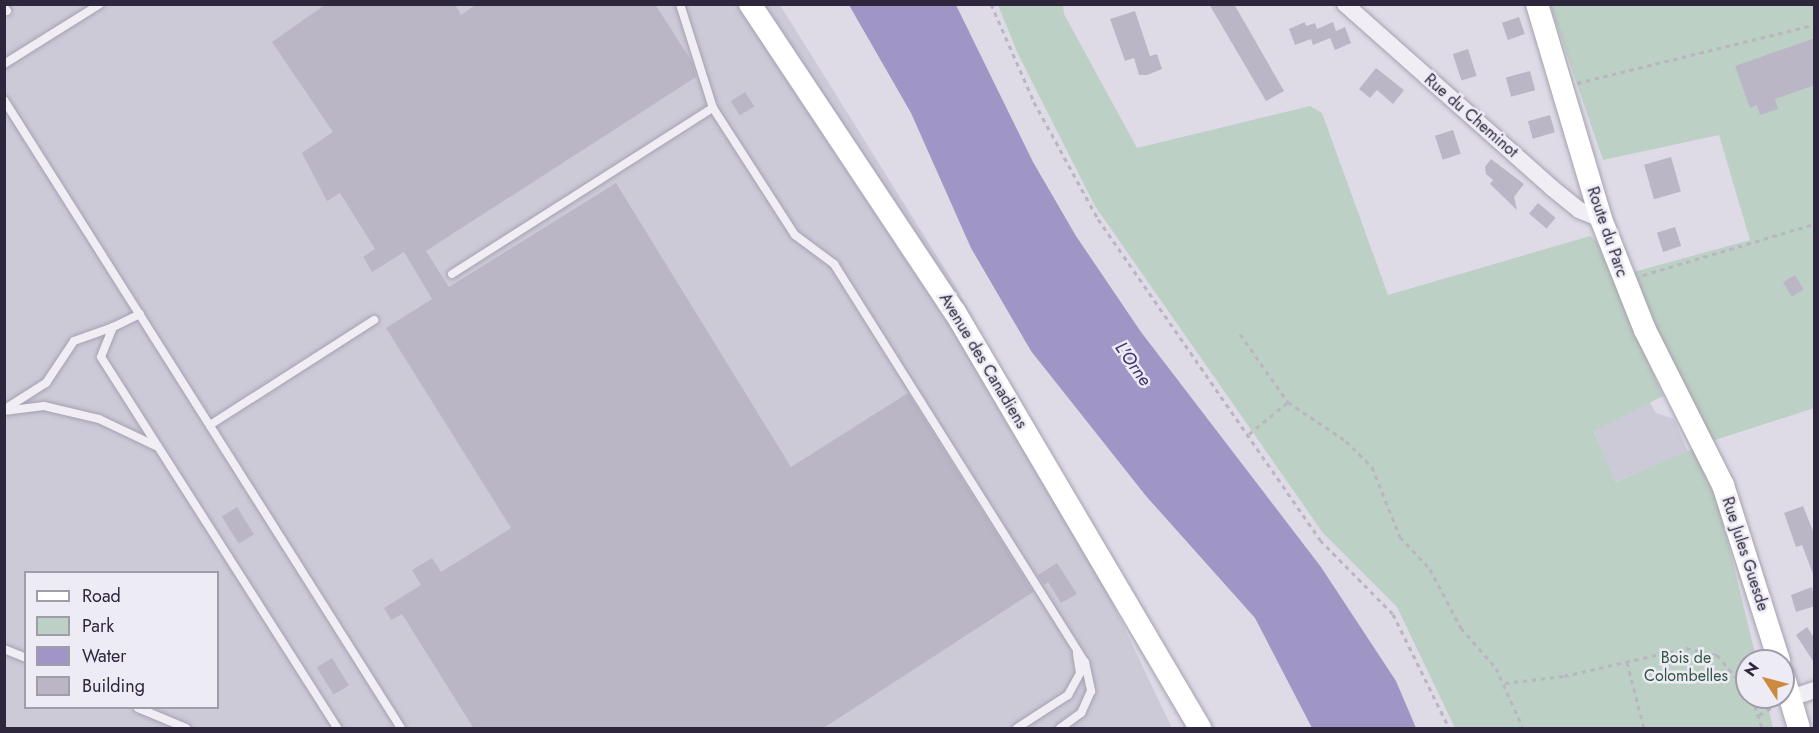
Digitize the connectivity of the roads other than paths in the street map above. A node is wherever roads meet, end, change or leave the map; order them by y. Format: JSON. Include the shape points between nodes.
{"nodes":[{"id":1,"x":100,"y":4,"type":"edge"},
{"id":2,"x":680,"y":4,"type":"edge"},
{"id":3,"x":750,"y":4,"type":"edge"},
{"id":4,"x":1345,"y":4,"type":"edge"},
{"id":5,"x":1537,"y":4,"type":"edge"},
{"id":6,"x":4,"y":64,"type":"edge"},
{"id":7,"x":4,"y":100,"type":"edge"},
{"id":8,"x":713,"y":108,"type":"junction"},
{"id":9,"x":1601,"y":219,"type":"junction"},
{"id":10,"x":452,"y":274,"type":"dead end"},
{"id":11,"x":140,"y":314,"type":"junction"},
{"id":12,"x":374,"y":320,"type":"dead end"},
{"id":13,"x":113,"y":327,"type":"junction"},
{"id":14,"x":4,"y":410,"type":"edge"},
{"id":15,"x":210,"y":425,"type":"junction"},
{"id":16,"x":158,"y":447,"type":"junction"},
{"id":17,"x":1703,"y":449,"type":"joint"},
{"id":18,"x":1076,"y":648,"type":"junction"},
{"id":19,"x":4,"y":649,"type":"edge"},
{"id":20,"x":1775,"y":649,"type":"edge"},
{"id":21,"x":24,"y":657,"type":"edge"},
{"id":22,"x":1815,"y":690,"type":"edge"},
{"id":23,"x":1795,"y":697,"type":"edge"},
{"id":24,"x":140,"y":709,"type":"edge"},
{"id":25,"x":1794,"y":709,"type":"edge"},
{"id":26,"x":186,"y":729,"type":"edge"},
{"id":27,"x":337,"y":729,"type":"edge"},
{"id":28,"x":401,"y":729,"type":"edge"},
{"id":29,"x":1017,"y":729,"type":"edge"},
{"id":30,"x":1060,"y":729,"type":"edge"},
{"id":31,"x":1200,"y":729,"type":"edge"},
{"id":32,"x":1799,"y":729,"type":"edge"}],
"edges":[{"from":1,"to":6,"type":"lane"},
{"from":2,"to":8,"type":"lane"},
{"from":3,"to":31,"type":"street","name":"Avenue des Canadiens","via":[[955,312]]},
{"from":4,"to":9,"type":"street","name":"Rue du Cheminot","via":[[1552,188],[1579,210]]},
{"from":5,"to":9,"type":"street","name":"Route du Parc"},
{"from":7,"to":11,"type":"lane"},
{"from":8,"to":10,"type":"lane"},
{"from":8,"to":18,"type":"lane","via":[[795,236],[834,264]]},
{"from":9,"to":17,"type":"street","name":"Route du Parc","via":[[1624,281]]},
{"from":11,"to":13,"type":"lane"},
{"from":11,"to":15,"type":"lane"},
{"from":12,"to":15,"type":"lane"},
{"from":13,"to":14,"type":"lane","via":[[74,341],[46,383]]},
{"from":13,"to":16,"type":"lane","via":[[101,357]]},
{"from":14,"to":16,"type":"lane","via":[[44,406],[99,419]]},
{"from":15,"to":28,"type":"lane"},
{"from":16,"to":27,"type":"lane"},
{"from":17,"to":20,"type":"street","name":"Rue Jules Guesde","via":[[1723,485]]},
{"from":18,"to":29,"type":"lane","via":[[1080,673],[1068,695]]},
{"from":18,"to":30,"type":"lane","via":[[1089,672],[1091,691],[1081,713]]},
{"from":19,"to":21,"type":"lane"},
{"from":22,"to":23,"type":"street"},
{"from":24,"to":26,"type":"lane"},
{"from":25,"to":32,"type":"street"}]}
